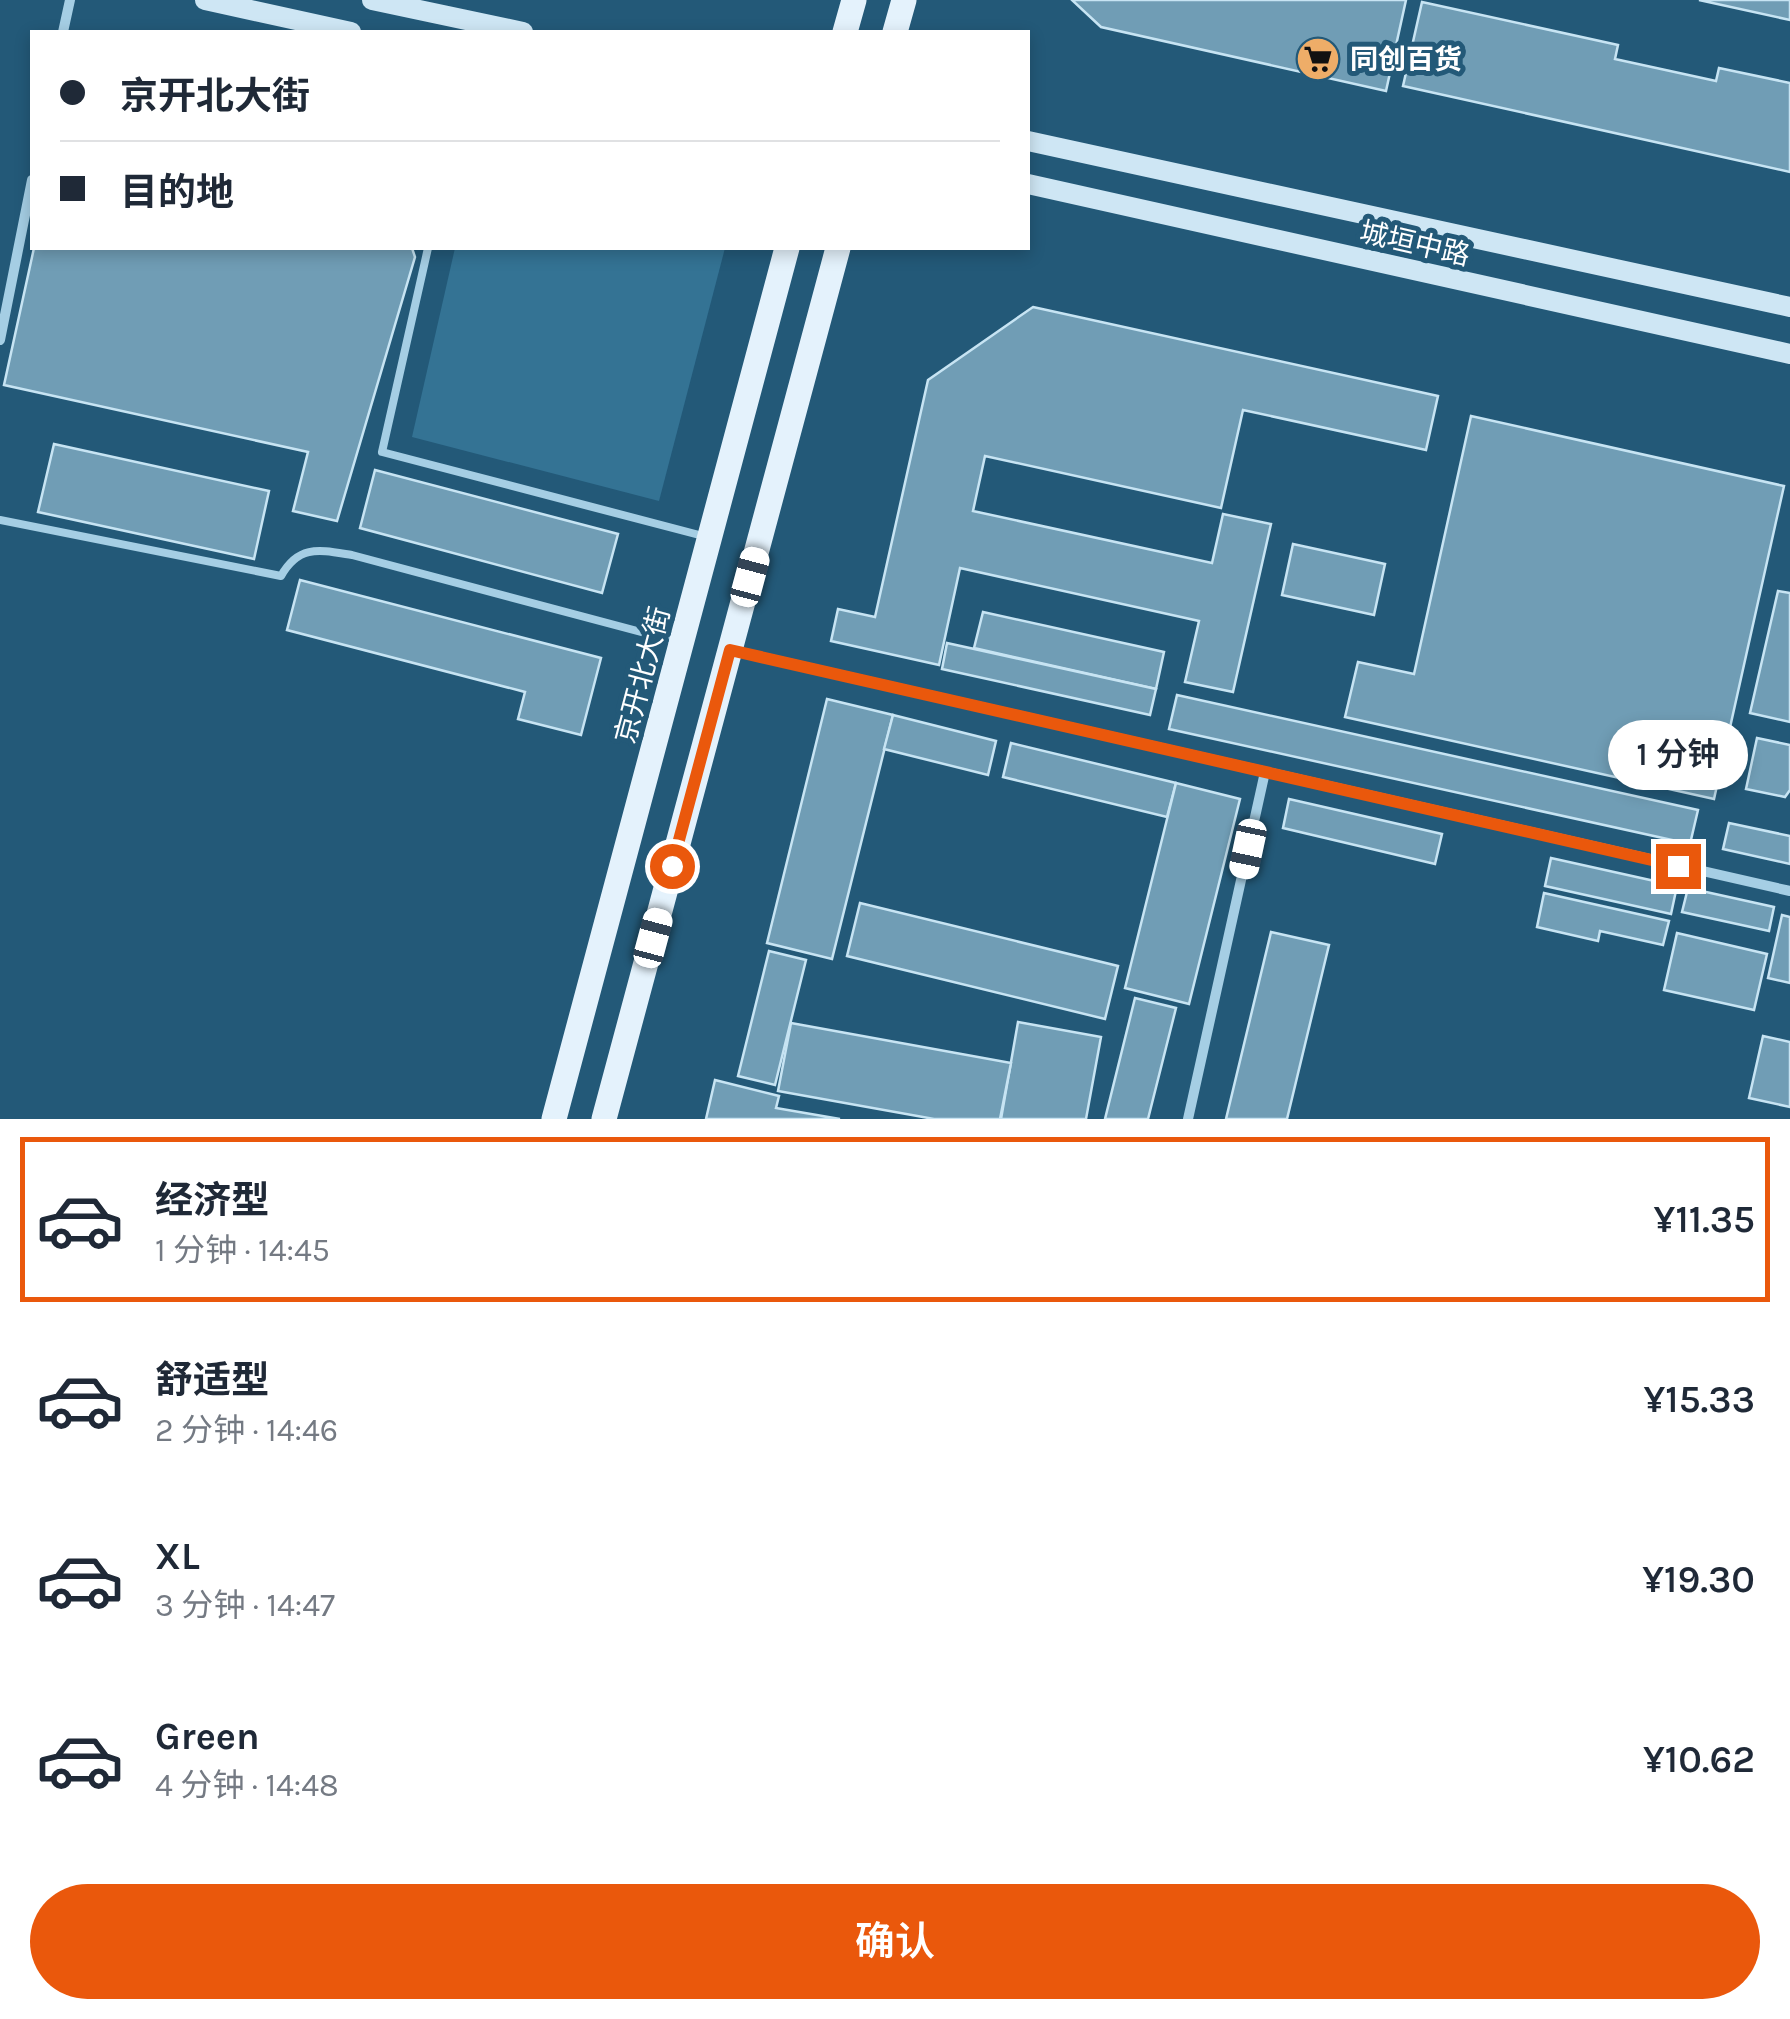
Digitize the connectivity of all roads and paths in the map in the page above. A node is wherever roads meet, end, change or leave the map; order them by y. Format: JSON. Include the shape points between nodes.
{"nodes":[{"id":1,"x":70,"y":0,"type":"edge"},
{"id":2,"x":205,"y":0,"type":"edge"},
{"id":3,"x":372,"y":0,"type":"edge"},
{"id":4,"x":854,"y":0,"type":"edge"},
{"id":5,"x":904,"y":0,"type":"edge"},
{"id":6,"x":63,"y":30,"type":"edge"},
{"id":7,"x":341,"y":30,"type":"edge"},
{"id":8,"x":514,"y":30,"type":"edge"},
{"id":9,"x":846,"y":30,"type":"edge"},
{"id":10,"x":896,"y":30,"type":"edge"},
{"id":11,"x":1030,"y":141,"type":"edge"},
{"id":12,"x":1030,"y":184,"type":"edge"},
{"id":13,"x":30,"y":190,"type":"edge"},
{"id":14,"x":428,"y":250,"type":"edge"},
{"id":15,"x":787,"y":250,"type":"edge"},
{"id":16,"x":837,"y":250,"type":"edge"},
{"id":17,"x":1790,"y":307,"type":"edge"},
{"id":18,"x":0,"y":340,"type":"edge"},
{"id":19,"x":1790,"y":354,"type":"edge"},
{"id":20,"x":0,"y":520,"type":"edge"},
{"id":21,"x":710,"y":538,"type":"junction"},
{"id":22,"x":682,"y":643,"type":"junction"},
{"id":23,"x":730,"y":650,"type":"junction"},
{"id":24,"x":1264,"y":772,"type":"junction"},
{"id":25,"x":1790,"y":892,"type":"edge"},
{"id":26,"x":554,"y":1119,"type":"edge"},
{"id":27,"x":604,"y":1119,"type":"edge"},
{"id":28,"x":1188,"y":1119,"type":"edge"}],
"edges":[{"from":1,"to":6,"type":"street"},
{"from":2,"to":7,"type":"main road"},
{"from":3,"to":8,"type":"main road"},
{"from":4,"to":9,"type":"main road"},
{"from":5,"to":10,"type":"main road"},
{"from":11,"to":17,"type":"main road","name":"城垣中路"},
{"from":12,"to":19,"type":"main road","name":"城垣中路"},
{"from":13,"to":18,"type":"street"},
{"from":14,"to":21,"type":"lane","via":[[382,452]]},
{"from":15,"to":21,"type":"main road","name":"京开北大街"},
{"from":16,"to":23,"type":"main road"},
{"from":20,"to":22,"type":"lane","via":[[282,576],[292,557],[305,550],[352,555]]},
{"from":21,"to":22,"type":"main road","name":"京开北大街"},
{"from":22,"to":26,"type":"main road","name":"京开北大街"},
{"from":23,"to":24,"type":"street"},
{"from":23,"to":27,"type":"main road"},
{"from":24,"to":25,"type":"street"},
{"from":24,"to":28,"type":"street"}]}
